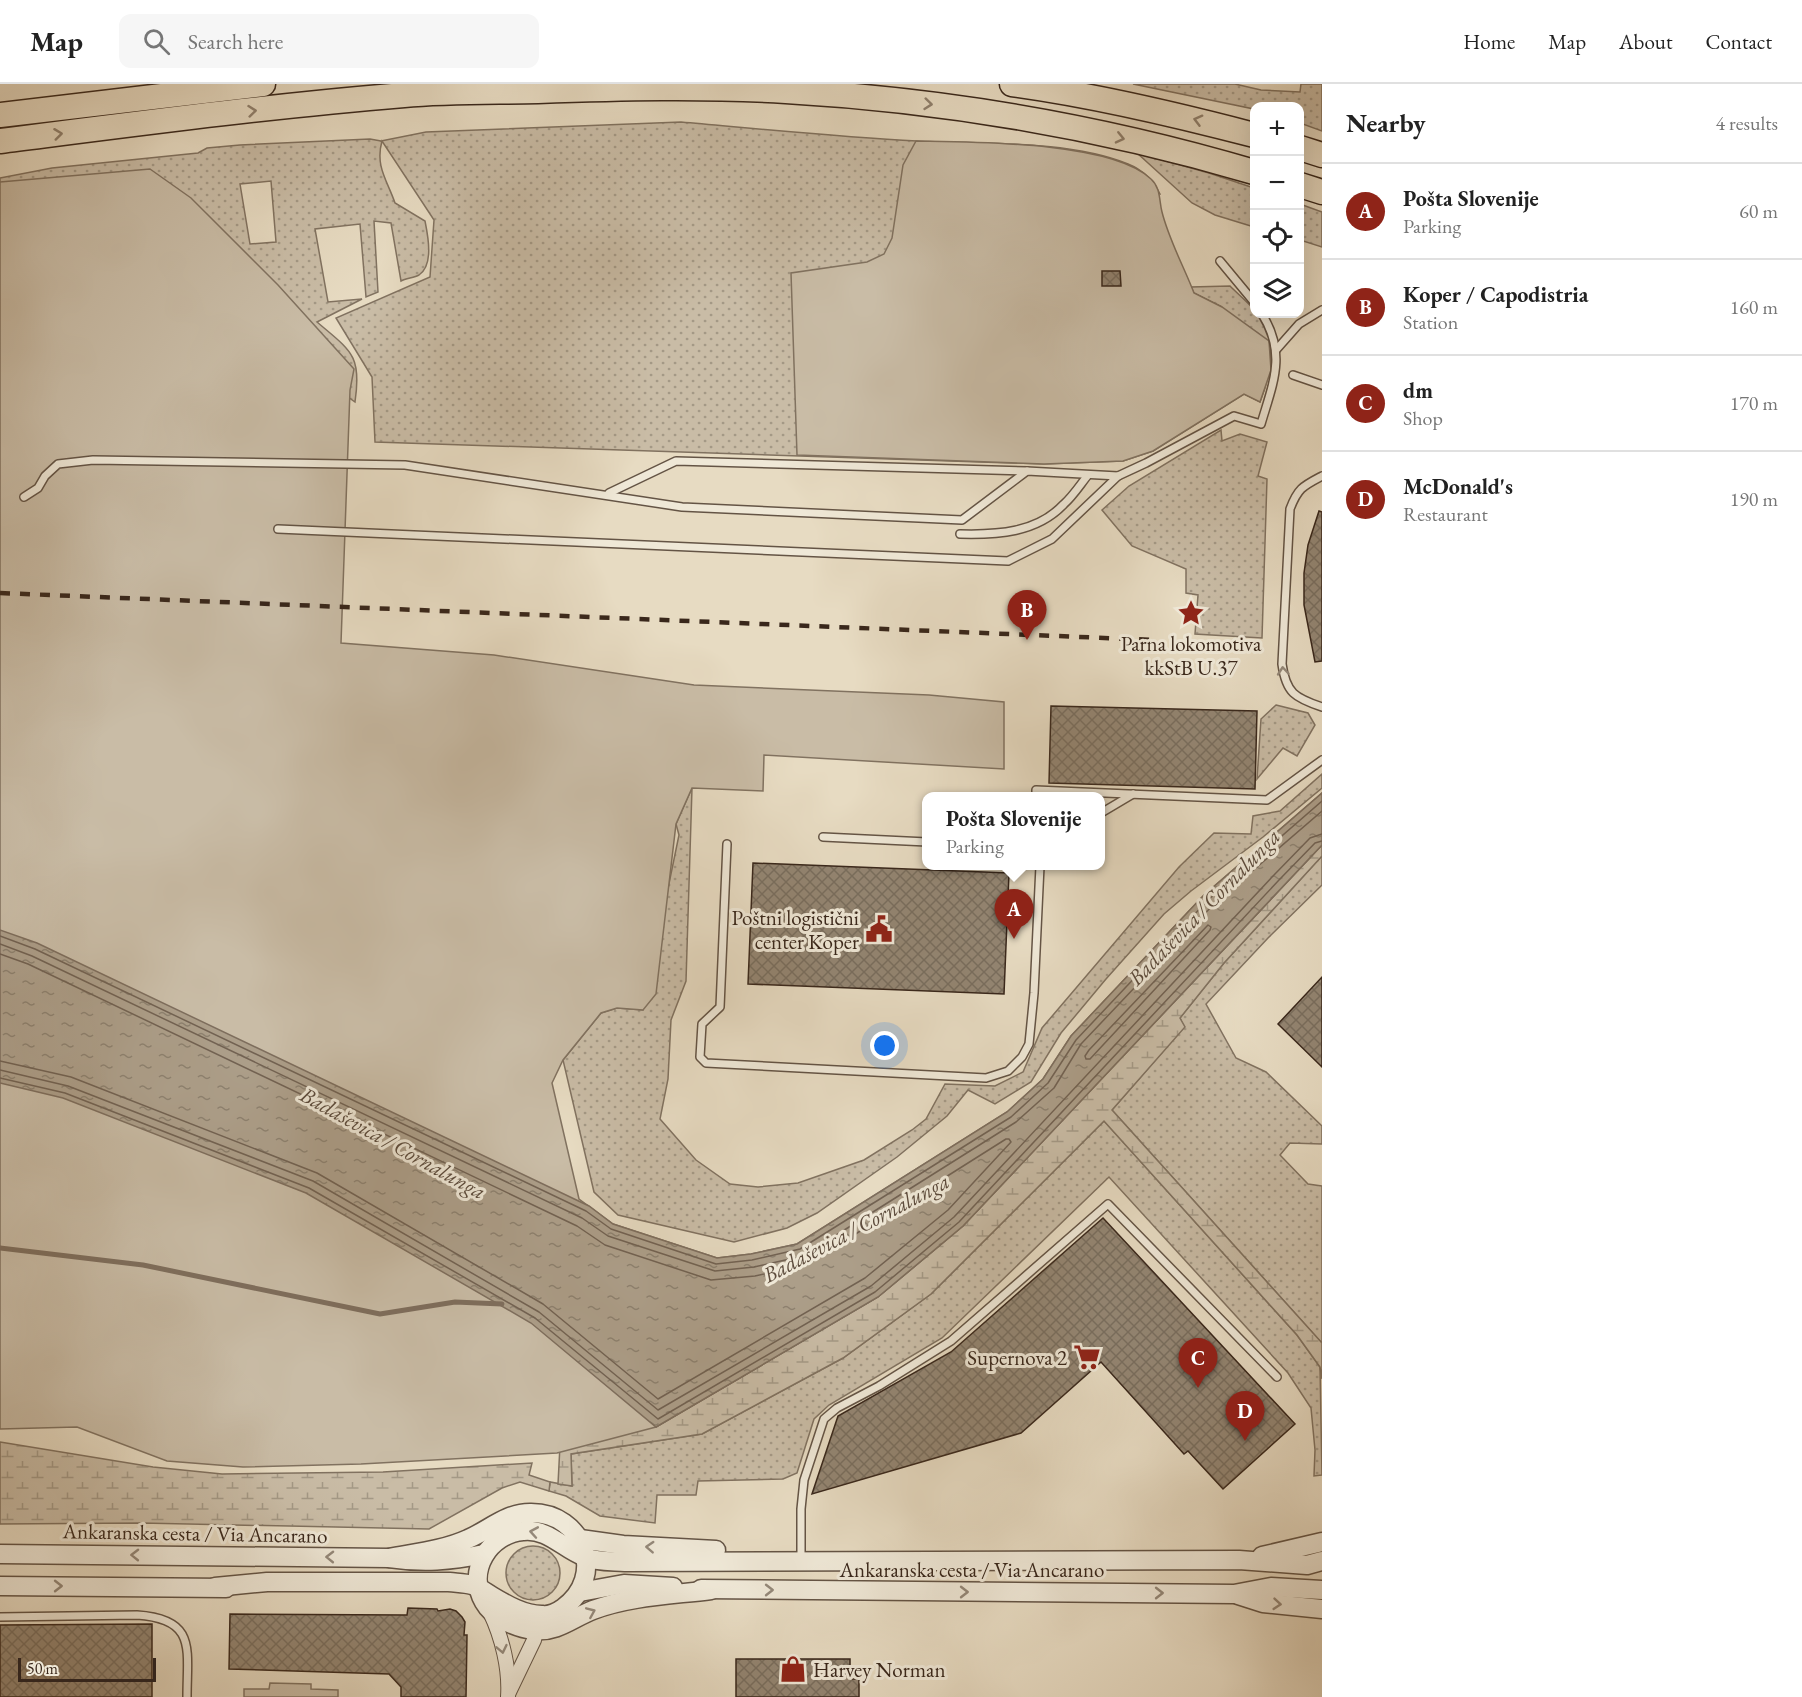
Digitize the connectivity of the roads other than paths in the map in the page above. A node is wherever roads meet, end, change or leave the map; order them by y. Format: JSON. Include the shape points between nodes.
{"nodes":[{"id":1,"x":263,"y":84,"type":"edge"},
{"id":2,"x":1012,"y":84,"type":"edge"},
{"id":3,"x":0,"y":115,"type":"edge"},
{"id":4,"x":1250,"y":134,"type":"edge"},
{"id":5,"x":0,"y":141,"type":"edge"},
{"id":6,"x":1304,"y":150,"type":"edge"},
{"id":7,"x":1322,"y":155,"type":"edge"},
{"id":8,"x":1250,"y":171,"type":"edge"},
{"id":9,"x":1304,"y":187,"type":"edge"},
{"id":10,"x":1322,"y":192,"type":"edge"},
{"id":11,"x":1220,"y":261,"type":"dead end"},
{"id":12,"x":1250,"y":297,"type":"edge"},
{"id":13,"x":1322,"y":310,"type":"edge"},
{"id":14,"x":1265,"y":318,"type":"edge"},
{"id":15,"x":1276,"y":350,"type":"junction"},
{"id":16,"x":1293,"y":375,"type":"dead end"},
{"id":17,"x":1322,"y":385,"type":"edge"},
{"id":18,"x":1028,"y":471,"type":"junction"},
{"id":19,"x":1088,"y":475,"type":"junction"},
{"id":20,"x":1118,"y":476,"type":"junction"},
{"id":21,"x":1322,"y":476,"type":"edge"},
{"id":22,"x":607,"y":494,"type":"junction"},
{"id":23,"x":24,"y":497,"type":"dead end"},
{"id":24,"x":278,"y":529,"type":"dead end"},
{"id":25,"x":960,"y":534,"type":"dead end"},
{"id":26,"x":1322,"y":707,"type":"edge"},
{"id":27,"x":1322,"y":760,"type":"edge"},
{"id":28,"x":1036,"y":792,"type":"edge"},
{"id":29,"x":1084,"y":792,"type":"edge"},
{"id":30,"x":1105,"y":793,"type":"edge"},
{"id":31,"x":1133,"y":794,"type":"junction"},
{"id":32,"x":1105,"y":811,"type":"edge"},
{"id":33,"x":823,"y":837,"type":"dead end"},
{"id":34,"x":922,"y":842,"type":"edge"},
{"id":35,"x":727,"y":844,"type":"dead end"},
{"id":36,"x":1040,"y":870,"type":"edge"},
{"id":37,"x":1277,"y":1377,"type":"dead end"},
{"id":38,"x":580,"y":1539,"type":"junction"},
{"id":39,"x":1322,"y":1542,"type":"edge"},
{"id":40,"x":0,"y":1554,"type":"edge"},
{"id":41,"x":484,"y":1554,"type":"junction"},
{"id":42,"x":801,"y":1555,"type":"junction"},
{"id":43,"x":389,"y":1558,"type":"junction"},
{"id":44,"x":586,"y":1558,"type":"junction"},
{"id":45,"x":897,"y":1560,"type":"junction"},
{"id":46,"x":1239,"y":1560,"type":"junction"},
{"id":47,"x":1322,"y":1561,"type":"edge"},
{"id":48,"x":0,"y":1586,"type":"edge"},
{"id":49,"x":711,"y":1590,"type":"junction"},
{"id":50,"x":1322,"y":1590,"type":"edge"},
{"id":51,"x":580,"y":1592,"type":"junction"},
{"id":52,"x":1234,"y":1593,"type":"junction"},
{"id":53,"x":485,"y":1598,"type":"junction"},
{"id":54,"x":1322,"y":1609,"type":"edge"},
{"id":55,"x":0,"y":1617,"type":"edge"},
{"id":56,"x":540,"y":1623,"type":"junction"},
{"id":57,"x":508,"y":1694,"type":"edge"},
{"id":58,"x":187,"y":1697,"type":"edge"}],
"edges":[{"from":1,"to":3,"type":"highway"},
{"from":4,"to":2,"type":"highway","one_way":true,"via":[[1180,116]]},
{"from":5,"to":8,"type":"highway","one_way":true,"via":[[407,95],[614,88],[785,91],[932,104],[1049,122],[1202,156]]},
{"from":6,"to":7,"type":"highway"},
{"from":9,"to":10,"type":"highway"},
{"from":11,"to":12,"type":"lane"},
{"from":13,"to":15,"type":"lane","via":[[1299,324]]},
{"from":14,"to":15,"type":"lane"},
{"from":15,"to":20,"type":"lane","via":[[1276,372],[1261,424],[1234,416]]},
{"from":16,"to":17,"type":"lane"},
{"from":18,"to":19,"type":"lane"},
{"from":18,"to":22,"type":"lane","via":[[676,461]]},
{"from":18,"to":22,"type":"lane","via":[[962,520],[682,507]]},
{"from":19,"to":20,"type":"lane"},
{"from":19,"to":25,"type":"lane","via":[[1051,516],[1002,534]]},
{"from":20,"to":24,"type":"lane","via":[[1052,539],[1008,561]]},
{"from":26,"to":21,"type":"lane","one_way":true,"via":[[1294,695],[1284,682],[1282,664],[1290,509],[1303,486]]},
{"from":22,"to":23,"type":"lane","via":[[405,465],[93,460],[58,464],[38,488]]},
{"from":27,"to":31,"type":"lane","via":[[1267,800]]},
{"from":28,"to":29,"type":"lane"},
{"from":30,"to":31,"type":"lane"},
{"from":31,"to":32,"type":"lane"},
{"from":33,"to":34,"type":"lane"},
{"from":35,"to":36,"type":"lane","via":[[720,1007],[702,1024],[700,1058],[706,1063],[986,1078],[1008,1071],[1029,1044]]},
{"from":37,"to":42,"type":"lane","via":[[1108,1204],[951,1341],[824,1419],[804,1480]]},
{"from":42,"to":38,"type":"street","one_way":true},
{"from":38,"to":43,"type":"street","via":[[562,1522],[532,1513],[504,1519],[449,1546]]},
{"from":38,"to":44,"type":"street"},
{"from":39,"to":46,"type":"street","name":"Ankaranska cesta / Via Ancarano"},
{"from":43,"to":40,"type":"street","name":"Ankaranska cesta / Via Ancarano","one_way":true},
{"from":41,"to":43,"type":"street","via":[[420,1562]]},
{"from":44,"to":41,"type":"street","one_way":true,"via":[[539,1532],[523,1531],[498,1540]]},
{"from":41,"to":53,"type":"street","via":[[480,1564]]},
{"from":42,"to":45,"type":"street"},
{"from":44,"to":45,"type":"street","via":[[625,1562]]},
{"from":44,"to":51,"type":"street"},
{"from":45,"to":46,"type":"street","name":"Ankaranska cesta / Via Ancarano"},
{"from":46,"to":47,"type":"street","name":"Ankaranska cesta / Via Ancarano","via":[[1307,1565]]},
{"from":48,"to":53,"type":"street","one_way":true,"via":[[214,1587]]},
{"from":49,"to":51,"type":"street","via":[[624,1584]]},
{"from":49,"to":52,"type":"street","name":"Ankaranska cesta / Via Ancarano","one_way":true},
{"from":56,"to":49,"type":"street","one_way":true,"via":[[566,1624],[592,1610],[621,1602]]},
{"from":50,"to":52,"type":"street","name":"Ankaranska cesta / Via Ancarano","via":[[1271,1587]]},
{"from":51,"to":56,"type":"street"},
{"from":52,"to":54,"type":"street","name":"Ankaranska cesta / Via Ancarano","one_way":true,"via":[[1263,1603]]},
{"from":53,"to":56,"type":"street","via":[[508,1623]]},
{"from":53,"to":57,"type":"street","one_way":true,"via":[[503,1651]]},
{"from":55,"to":58,"type":"lane","via":[[159,1616],[178,1627],[187,1643]]},
{"from":56,"to":57,"type":"street"}]}
